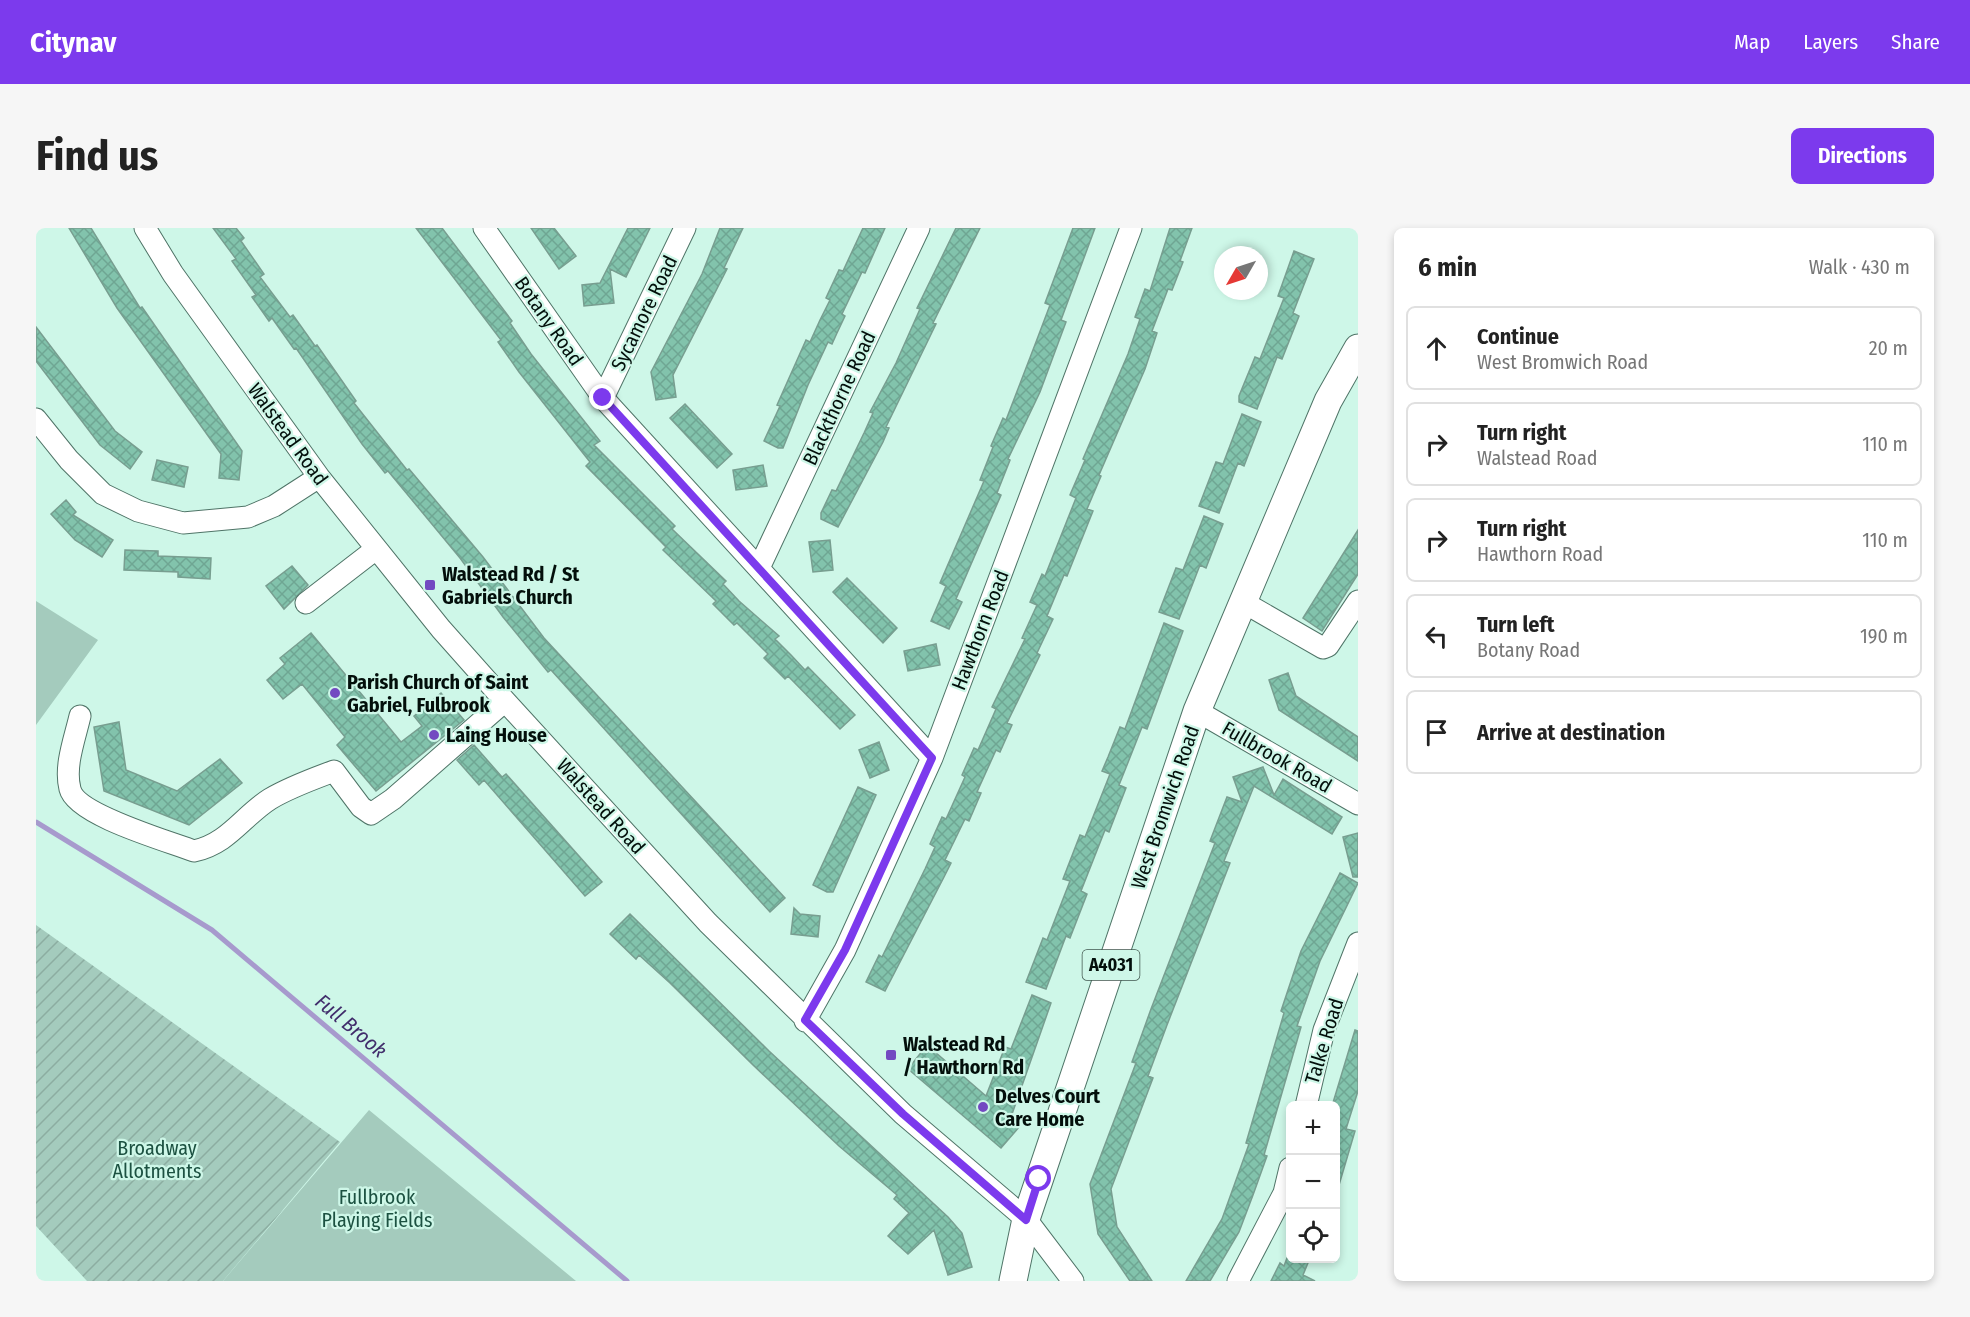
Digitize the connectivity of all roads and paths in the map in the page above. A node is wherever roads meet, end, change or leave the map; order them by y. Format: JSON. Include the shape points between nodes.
{"nodes":[{"id":1,"x":145,"y":228,"type":"edge"},
{"id":2,"x":484,"y":228,"type":"edge"},
{"id":3,"x":685,"y":228,"type":"edge"},
{"id":4,"x":919,"y":228,"type":"edge"},
{"id":5,"x":1131,"y":228,"type":"edge"},
{"id":6,"x":1358,"y":348,"type":"edge"},
{"id":7,"x":603,"y":398,"type":"junction"},
{"id":8,"x":36,"y":419,"type":"edge"},
{"id":9,"x":319,"y":477,"type":"junction"},
{"id":10,"x":376,"y":549,"type":"junction"},
{"id":11,"x":759,"y":568,"type":"junction"},
{"id":12,"x":1358,"y":601,"type":"edge"},
{"id":13,"x":1243,"y":602,"type":"junction"},
{"id":14,"x":306,"y":603,"type":"dead end"},
{"id":15,"x":505,"y":701,"type":"junction"},
{"id":16,"x":1197,"y":711,"type":"junction"},
{"id":17,"x":80,"y":716,"type":"dead end"},
{"id":18,"x":932,"y":758,"type":"junction"},
{"id":19,"x":1358,"y":804,"type":"edge"},
{"id":20,"x":1358,"y":943,"type":"edge"},
{"id":21,"x":805,"y":1020,"type":"junction"},
{"id":22,"x":1307,"y":1101,"type":"edge"},
{"id":23,"x":1286,"y":1184,"type":"edge"},
{"id":24,"x":1026,"y":1220,"type":"junction"},
{"id":25,"x":1013,"y":1281,"type":"edge"},
{"id":26,"x":1073,"y":1281,"type":"edge"},
{"id":27,"x":1238,"y":1281,"type":"edge"}],
"edges":[{"from":1,"to":9,"type":"street","name":"Walstead Road","via":[[173,274]]},
{"from":2,"to":7,"type":"street","name":"Botany Road"},
{"from":3,"to":7,"type":"street","name":"Sycamore Road"},
{"from":4,"to":11,"type":"street","name":"Blackthorne Road"},
{"from":5,"to":18,"type":"street","name":"Hawthorn Road"},
{"from":6,"to":13,"type":"main road","name":"West Bromwich Road","number":"A4031","via":[[1328,401]]},
{"from":7,"to":11,"type":"street","name":"Botany Road"},
{"from":8,"to":9,"type":"street","via":[[102,494],[138,511],[183,523],[248,517],[274,506]]},
{"from":9,"to":10,"type":"street","name":"Walstead Road"},
{"from":10,"to":14,"type":"street"},
{"from":10,"to":15,"type":"street","name":"Walstead Road"},
{"from":11,"to":18,"type":"street","name":"Botany Road"},
{"from":12,"to":13,"type":"street","via":[[1323,648]]},
{"from":13,"to":16,"type":"main road","name":"West Bromwich Road","number":"A4031"},
{"from":15,"to":17,"type":"street","via":[[371,814],[361,807],[334,771],[269,800],[224,839],[194,851],[94,814],[79,804],[70,792],[68,776]]},
{"from":15,"to":21,"type":"street","name":"Walstead Road","via":[[708,923]]},
{"from":16,"to":19,"type":"street","name":"Fullbrook Road"},
{"from":16,"to":24,"type":"main road","name":"West Bromwich Road","number":"A4031"},
{"from":18,"to":21,"type":"street","name":"Hawthorn Road","via":[[845,950]]},
{"from":20,"to":22,"type":"street","name":"Talke Road","via":[[1324,1030]]},
{"from":21,"to":24,"type":"street","name":"Walstead Road","via":[[903,1114]]},
{"from":23,"to":27,"type":"street"},
{"from":24,"to":25,"type":"main road","name":"West Bromwich Road","number":"A4031"},
{"from":24,"to":26,"type":"street","name":"Walstead Road"}]}
